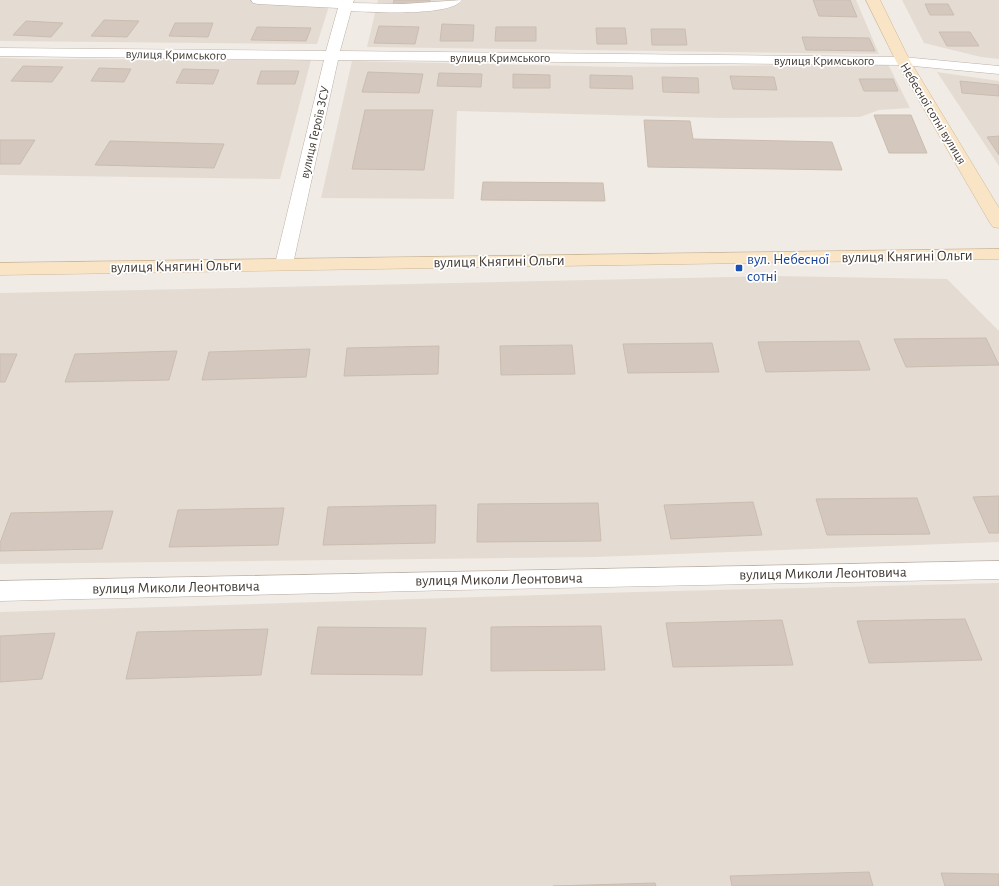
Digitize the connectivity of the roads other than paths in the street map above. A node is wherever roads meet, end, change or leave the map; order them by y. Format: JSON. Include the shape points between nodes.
{"nodes":[{"id":1,"x":258,"y":0,"type":"edge"},
{"id":2,"x":455,"y":0,"type":"edge"},
{"id":3,"x":873,"y":0,"type":"edge"},
{"id":4,"x":346,"y":4,"type":"edge"},
{"id":5,"x":0,"y":52,"type":"edge"},
{"id":6,"x":332,"y":55,"type":"junction"},
{"id":7,"x":903,"y":61,"type":"junction"},
{"id":8,"x":999,"y":70,"type":"edge"},
{"id":9,"x":999,"y":223,"type":"edge"},
{"id":10,"x":999,"y":254,"type":"edge"},
{"id":11,"x":284,"y":264,"type":"junction"},
{"id":12,"x":0,"y":269,"type":"edge"},
{"id":13,"x":999,"y":570,"type":"edge"},
{"id":14,"x":0,"y":591,"type":"edge"}],
"edges":[{"from":1,"to":4,"type":"street"},
{"from":2,"to":4,"type":"street","via":[[441,6],[425,8]]},
{"from":3,"to":7,"type":"street","name":"Небесної сотні вулиця"},
{"from":4,"to":6,"type":"street","name":"вулиця Героїв ЗСУ"},
{"from":5,"to":6,"type":"street","name":"вулиця Кримського"},
{"from":6,"to":7,"type":"street","name":"вулиця Кримського"},
{"from":6,"to":11,"type":"street","name":"вулиця Героїв ЗСУ"},
{"from":7,"to":8,"type":"street","name":"вулиця Кримського"},
{"from":7,"to":9,"type":"street","name":"Небесної сотні вулиця"},
{"from":10,"to":11,"type":"street","name":"вулиця Княгині Ольги"},
{"from":11,"to":12,"type":"street","name":"вулиця Княгині Ольги"},
{"from":13,"to":14,"type":"street","name":"вулиця Миколи Леонтовича"}]}
